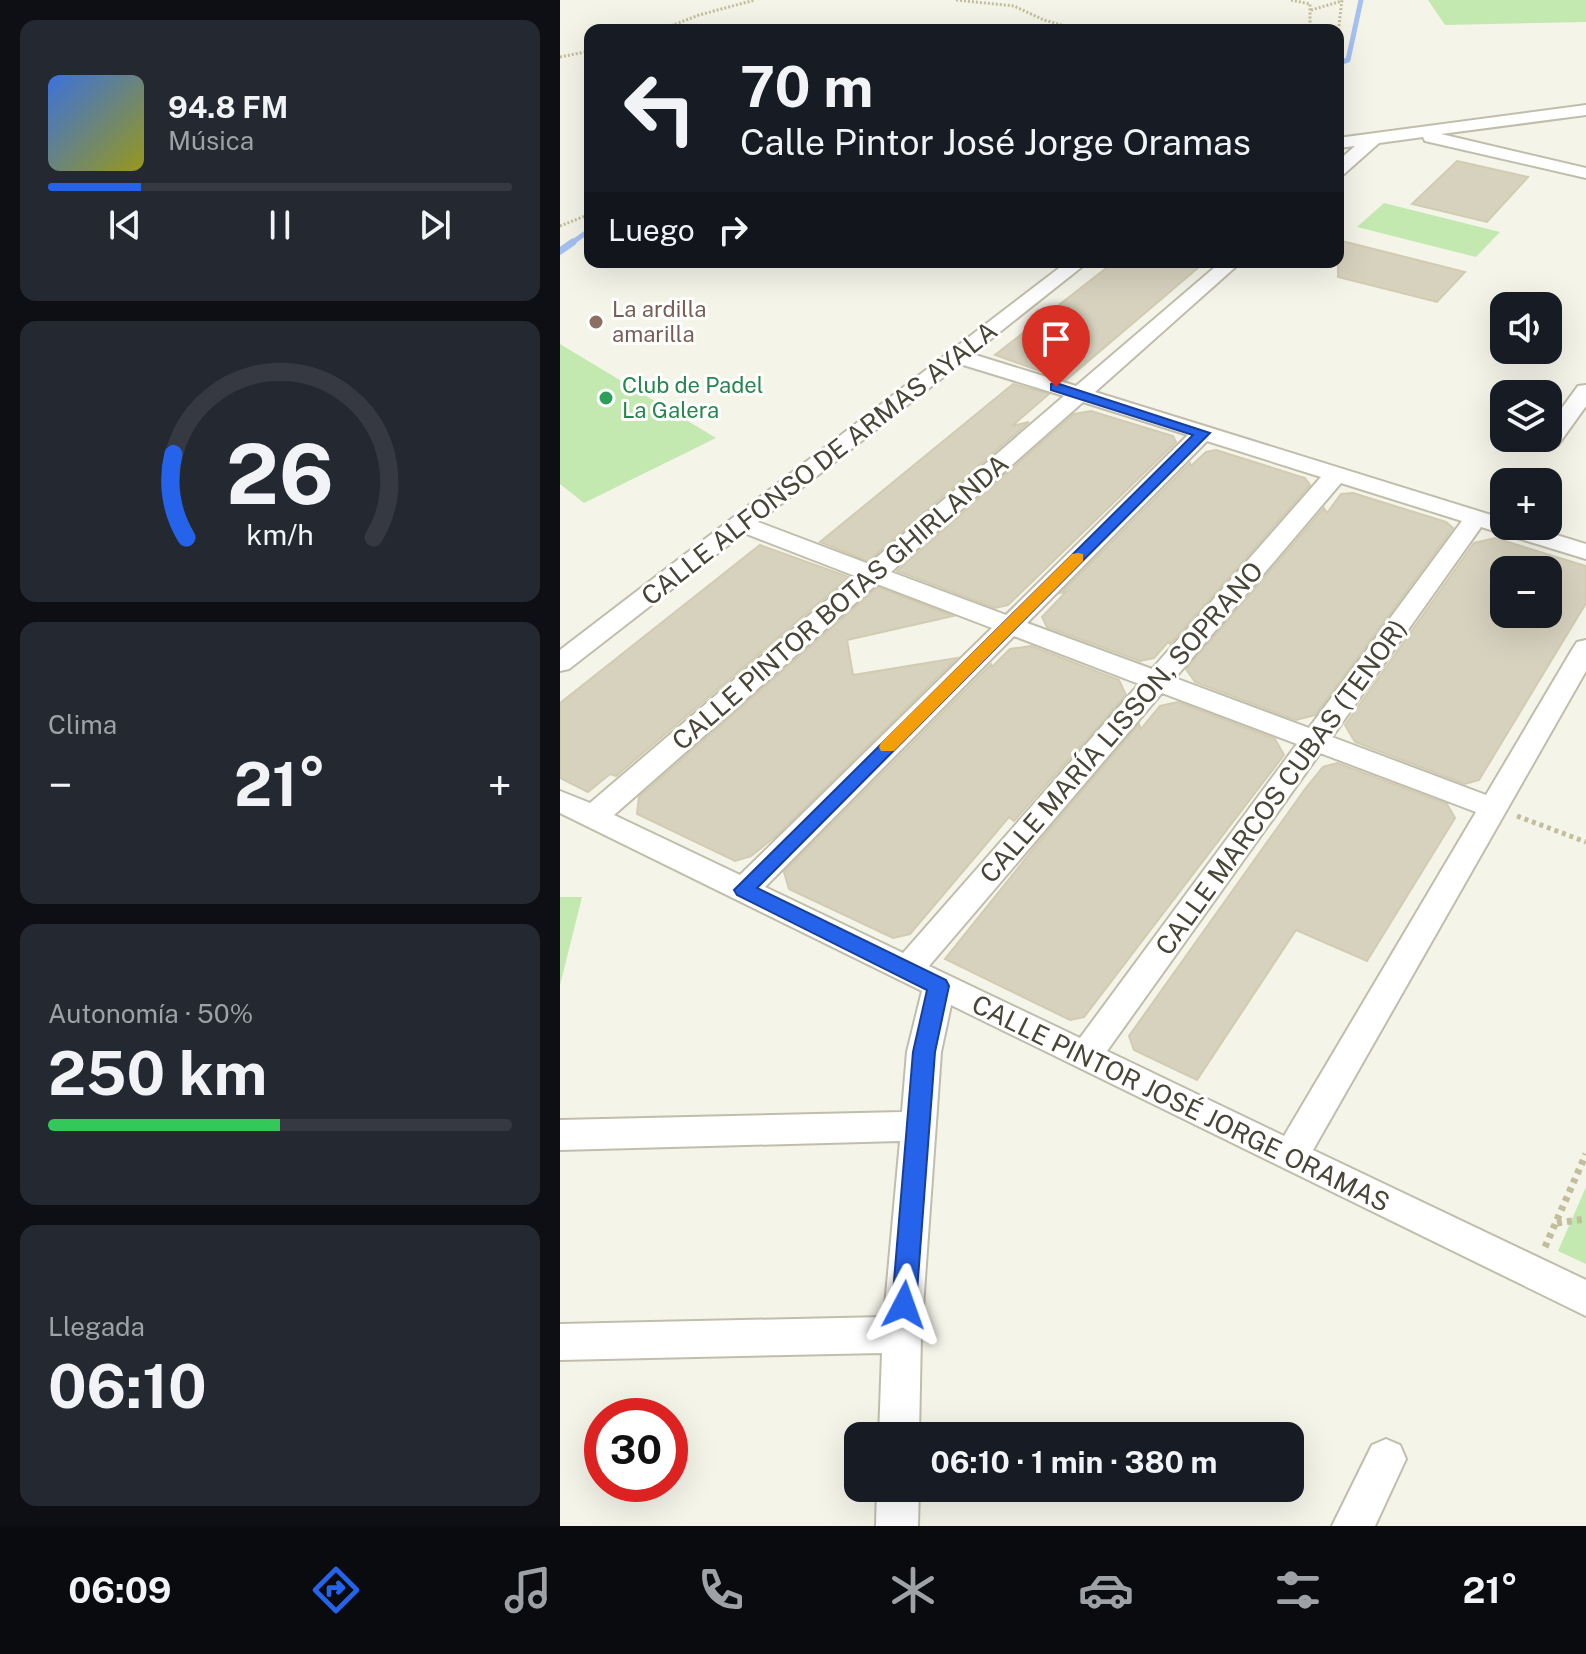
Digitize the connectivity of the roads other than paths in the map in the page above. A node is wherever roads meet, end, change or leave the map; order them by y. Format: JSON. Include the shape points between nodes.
{"nodes":[{"id":1,"x":1580,"y":113,"type":"edge"},
{"id":2,"x":1413,"y":133,"type":"junction"},
{"id":3,"x":1374,"y":138,"type":"junction"},
{"id":4,"x":1344,"y":142,"type":"edge"},
{"id":5,"x":1344,"y":165,"type":"edge"},
{"id":6,"x":1586,"y":173,"type":"edge"},
{"id":7,"x":1071,"y":268,"type":"edge"},
{"id":8,"x":1225,"y":268,"type":"edge"},
{"id":9,"x":956,"y":356,"type":"junction"},
{"id":10,"x":1586,"y":391,"type":"edge"},
{"id":11,"x":1079,"y":395,"type":"junction"},
{"id":12,"x":1562,"y":424,"type":"edge"},
{"id":13,"x":1203,"y":433,"type":"junction"},
{"id":14,"x":1336,"y":474,"type":"junction"},
{"id":15,"x":1476,"y":518,"type":"junction"},
{"id":16,"x":739,"y":523,"type":"junction"},
{"id":17,"x":1586,"y":552,"type":"edge"},
{"id":18,"x":873,"y":574,"type":"junction"},
{"id":19,"x":1010,"y":625,"type":"junction"},
{"id":20,"x":1586,"y":648,"type":"edge"},
{"id":21,"x":560,"y":663,"type":"edge"},
{"id":22,"x":1157,"y":681,"type":"junction"},
{"id":23,"x":1315,"y":740,"type":"junction"},
{"id":24,"x":560,"y":801,"type":"edge"},
{"id":25,"x":1493,"y":808,"type":"junction"},
{"id":26,"x":593,"y":817,"type":"junction"},
{"id":27,"x":744,"y":890,"type":"junction"},
{"id":28,"x":907,"y":970,"type":"junction"},
{"id":29,"x":939,"y":986,"type":"junction"},
{"id":30,"x":1085,"y":1056,"type":"junction"},
{"id":31,"x":917,"y":1126,"type":"junction"},
{"id":32,"x":560,"y":1135,"type":"edge"},
{"id":33,"x":1291,"y":1156,"type":"junction"},
{"id":34,"x":1586,"y":1299,"type":"edge"},
{"id":35,"x":902,"y":1335,"type":"junction"},
{"id":36,"x":560,"y":1342,"type":"edge"},
{"id":37,"x":899,"y":1422,"type":"edge"},
{"id":38,"x":1386,"y":1459,"type":"dead end"},
{"id":39,"x":898,"y":1502,"type":"edge"},
{"id":40,"x":897,"y":1526,"type":"edge"},
{"id":41,"x":1353,"y":1526,"type":"edge"}],
"edges":[{"from":1,"to":2,"type":"street"},
{"from":2,"to":3,"type":"street"},
{"from":2,"to":6,"type":"street"},
{"from":3,"to":4,"type":"street"},
{"from":3,"to":5,"type":"street"},
{"from":7,"to":9,"type":"street","name":"CALLE ALFONSO DE ARMAS AYALA"},
{"from":8,"to":11,"type":"street","name":"CALLE PINTOR BOTAS GHIRLANDA"},
{"from":9,"to":11,"type":"street"},
{"from":9,"to":16,"type":"street","name":"CALLE ALFONSO DE ARMAS AYALA"},
{"from":10,"to":12,"type":"street"},
{"from":11,"to":13,"type":"street"},
{"from":11,"to":18,"type":"street","name":"CALLE PINTOR BOTAS GHIRLANDA"},
{"from":13,"to":14,"type":"street"},
{"from":13,"to":19,"type":"street"},
{"from":14,"to":15,"type":"street"},
{"from":14,"to":22,"type":"street","name":"CALLE MARÍA LISSON, SOPRANO"},
{"from":15,"to":17,"type":"street"},
{"from":15,"to":23,"type":"street","name":"CALLE MARCOS CUBAS (TENOR)"},
{"from":16,"to":18,"type":"street"},
{"from":16,"to":21,"type":"street","name":"CALLE ALFONSO DE ARMAS AYALA"},
{"from":18,"to":19,"type":"street"},
{"from":18,"to":26,"type":"street","name":"CALLE PINTOR BOTAS GHIRLANDA"},
{"from":19,"to":22,"type":"street"},
{"from":19,"to":27,"type":"street"},
{"from":20,"to":25,"type":"street"},
{"from":22,"to":23,"type":"street"},
{"from":22,"to":28,"type":"street","name":"CALLE MARÍA LISSON, SOPRANO"},
{"from":23,"to":25,"type":"street"},
{"from":23,"to":30,"type":"street","name":"CALLE MARCOS CUBAS (TENOR)"},
{"from":24,"to":26,"type":"street","name":"CALLE PINTOR JOSÉ JORGE ORAMAS"},
{"from":25,"to":33,"type":"street"},
{"from":26,"to":27,"type":"street","name":"CALLE PINTOR JOSÉ JORGE ORAMAS"},
{"from":27,"to":28,"type":"street","name":"CALLE PINTOR JOSÉ JORGE ORAMAS"},
{"from":28,"to":29,"type":"street","name":"CALLE PINTOR JOSÉ JORGE ORAMAS"},
{"from":29,"to":30,"type":"street","name":"CALLE PINTOR JOSÉ JORGE ORAMAS"},
{"from":29,"to":31,"type":"street","via":[[924,1052]]},
{"from":30,"to":33,"type":"street","name":"CALLE PINTOR JOSÉ JORGE ORAMAS"},
{"from":31,"to":32,"type":"street"},
{"from":31,"to":35,"type":"street"},
{"from":33,"to":34,"type":"street","name":"CALLE PINTOR JOSÉ JORGE ORAMAS"},
{"from":35,"to":36,"type":"street"},
{"from":35,"to":37,"type":"street"},
{"from":38,"to":41,"type":"street"},
{"from":39,"to":40,"type":"street"}]}
